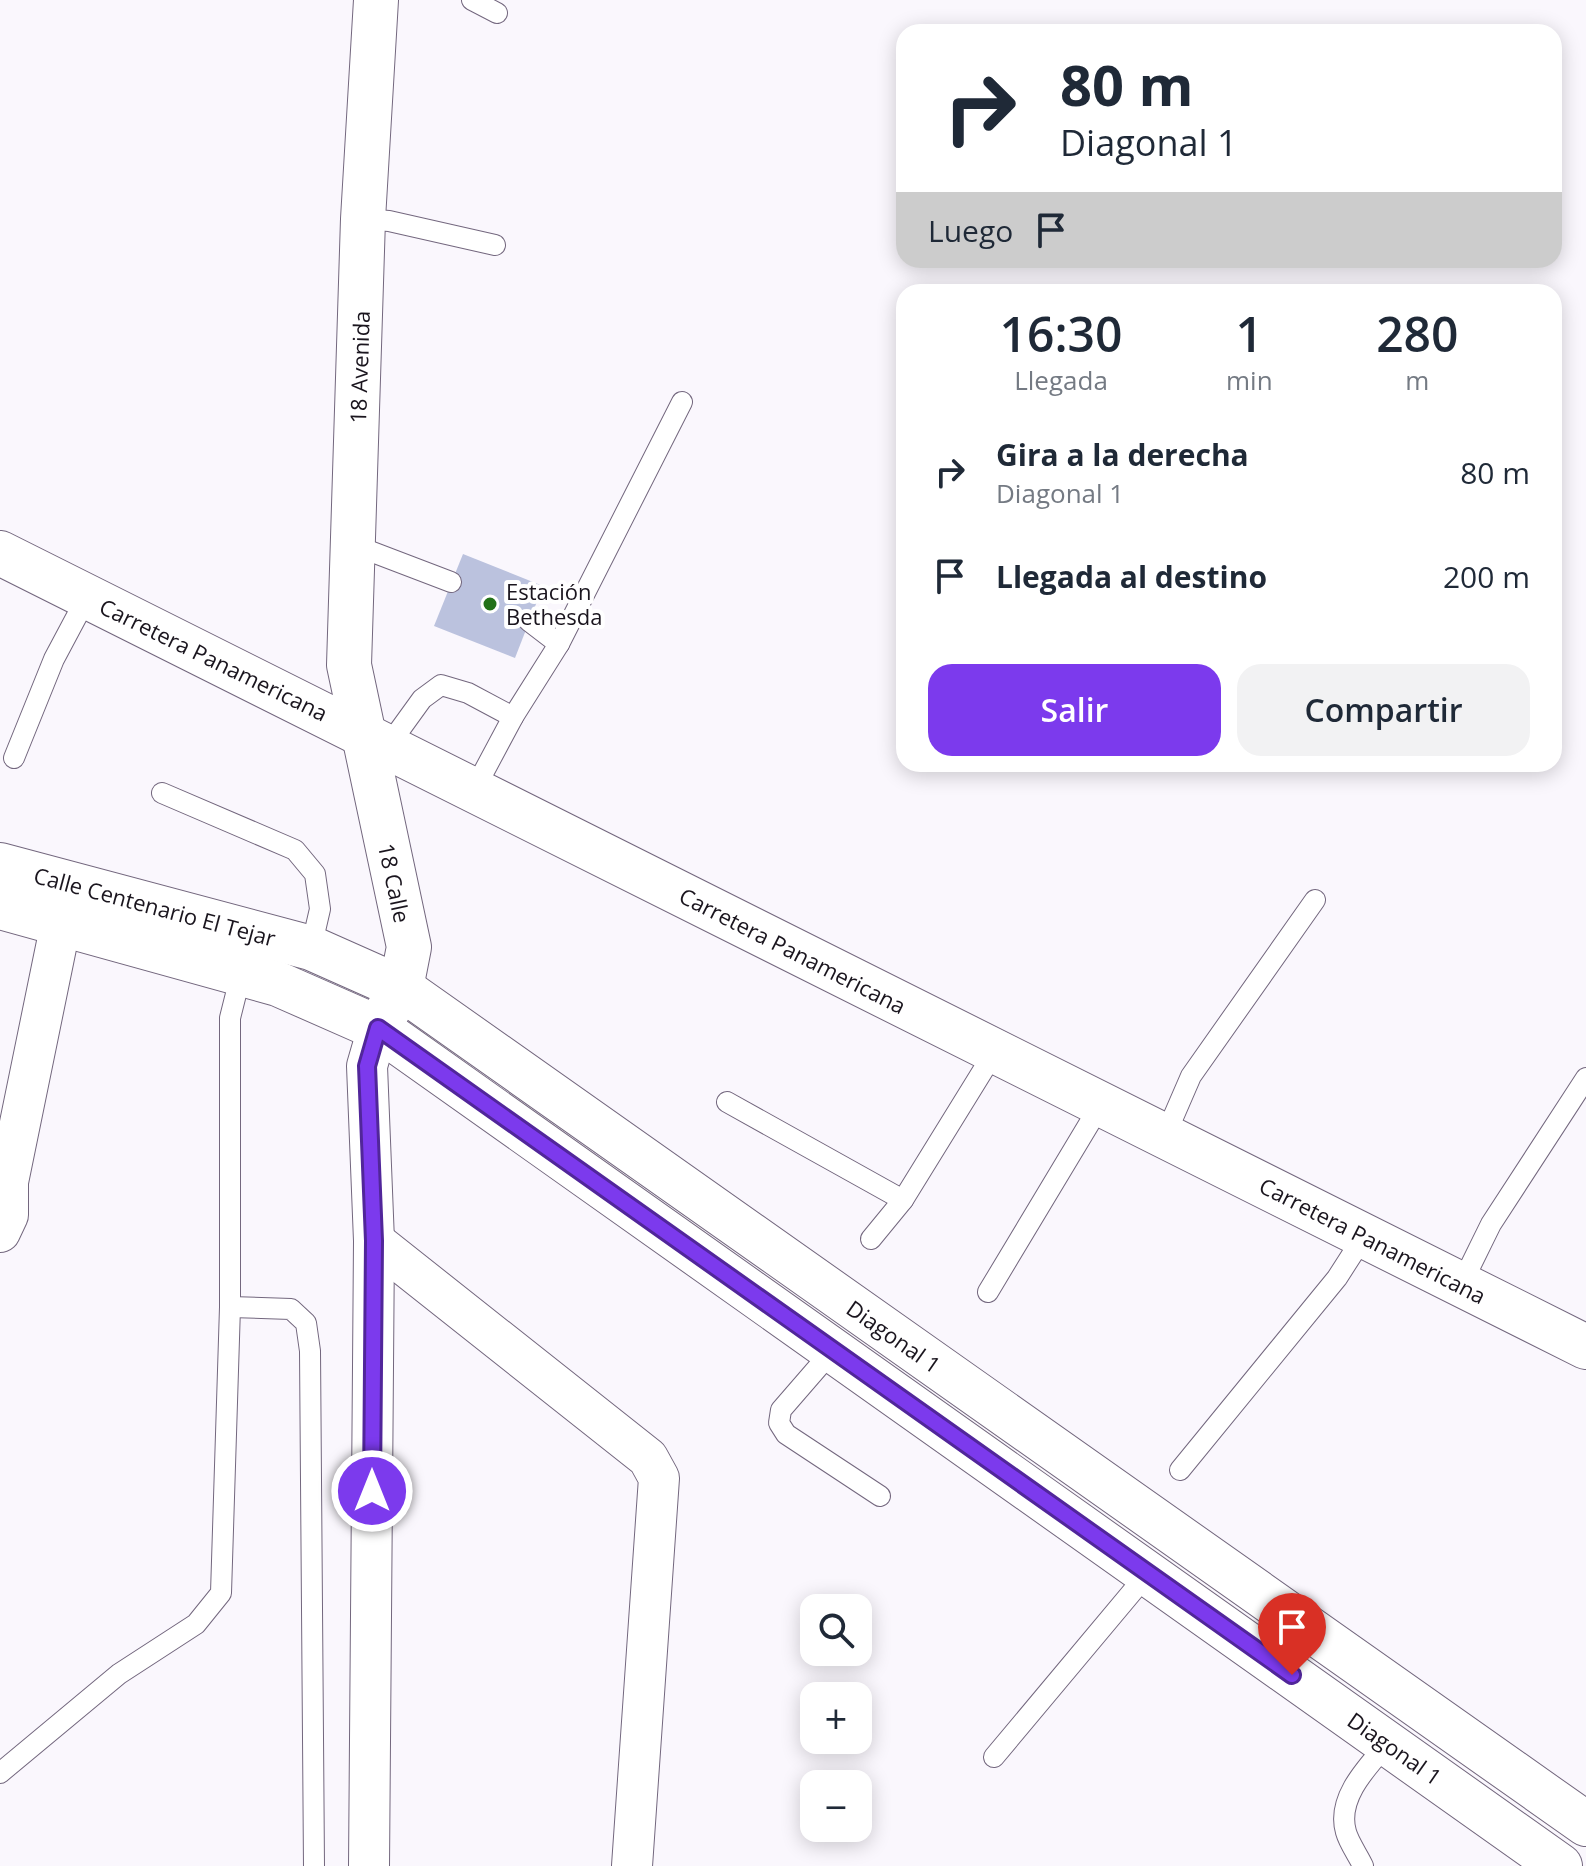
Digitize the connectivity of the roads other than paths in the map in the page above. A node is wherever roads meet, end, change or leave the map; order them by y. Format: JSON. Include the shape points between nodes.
{"nodes":[{"id":1,"x":376,"y":0,"type":"edge"},
{"id":2,"x":472,"y":0,"type":"edge"},
{"id":3,"x":497,"y":13,"type":"dead end"},
{"id":4,"x":363,"y":219,"type":"junction"},
{"id":5,"x":495,"y":245,"type":"dead end"},
{"id":6,"x":682,"y":402,"type":"dead end"},
{"id":7,"x":354,"y":545,"type":"junction"},
{"id":8,"x":0,"y":553,"type":"edge"},
{"id":9,"x":451,"y":582,"type":"dead end"},
{"id":10,"x":87,"y":597,"type":"junction"},
{"id":11,"x":529,"y":621,"type":"dead end"},
{"id":12,"x":559,"y":644,"type":"junction"},
{"id":13,"x":513,"y":717,"type":"junction"},
{"id":14,"x":376,"y":740,"type":"junction"},
{"id":15,"x":14,"y":758,"type":"dead end"},
{"id":16,"x":474,"y":790,"type":"junction"},
{"id":17,"x":162,"y":793,"type":"dead end"},
{"id":18,"x":0,"y":865,"type":"edge"},
{"id":19,"x":1315,"y":900,"type":"dead end"},
{"id":20,"x":0,"y":907,"type":"edge"},
{"id":21,"x":61,"y":923,"type":"junction"},
{"id":22,"x":311,"y":948,"type":"junction"},
{"id":23,"x":260,"y":979,"type":"junction"},
{"id":24,"x":401,"y":988,"type":"junction"},
{"id":25,"x":378,"y":1028,"type":"junction"},
{"id":26,"x":995,"y":1051,"type":"junction"},
{"id":27,"x":1586,"y":1078,"type":"edge"},
{"id":28,"x":727,"y":1102,"type":"dead end"},
{"id":29,"x":1101,"y":1104,"type":"junction"},
{"id":30,"x":1165,"y":1136,"type":"junction"},
{"id":31,"x":903,"y":1200,"type":"junction"},
{"id":32,"x":0,"y":1232,"type":"edge"},
{"id":33,"x":1364,"y":1236,"type":"junction"},
{"id":34,"x":871,"y":1239,"type":"dead end"},
{"id":35,"x":374,"y":1241,"type":"junction"},
{"id":36,"x":1461,"y":1285,"type":"junction"},
{"id":37,"x":988,"y":1292,"type":"dead end"},
{"id":38,"x":230,"y":1307,"type":"junction"},
{"id":39,"x":1586,"y":1347,"type":"edge"},
{"id":40,"x":833,"y":1350,"type":"junction"},
{"id":41,"x":1180,"y":1470,"type":"dead end"},
{"id":42,"x":880,"y":1496,"type":"dead end"},
{"id":43,"x":1148,"y":1573,"type":"junction"},
{"id":44,"x":1388,"y":1743,"type":"junction"},
{"id":45,"x":994,"y":1757,"type":"dead end"},
{"id":46,"x":0,"y":1773,"type":"edge"},
{"id":47,"x":1586,"y":1824,"type":"edge"},
{"id":48,"x":314,"y":1866,"type":"edge"},
{"id":49,"x":369,"y":1866,"type":"edge"},
{"id":50,"x":632,"y":1866,"type":"edge"},
{"id":51,"x":1363,"y":1866,"type":"edge"},
{"id":52,"x":1560,"y":1866,"type":"edge"}],
"edges":[{"from":1,"to":4,"type":"main road","name":"18 Avenida"},
{"from":2,"to":3,"type":"lane"},
{"from":4,"to":5,"type":"lane"},
{"from":4,"to":7,"type":"main road","name":"18 Avenida"},
{"from":6,"to":12,"type":"lane"},
{"from":7,"to":9,"type":"lane"},
{"from":7,"to":14,"type":"main road","name":"18 Avenida","via":[[349,665]]},
{"from":8,"to":10,"type":"main road","name":"Carretera Panamericana"},
{"from":10,"to":14,"type":"main road","name":"Carretera Panamericana"},
{"from":10,"to":15,"type":"lane","via":[[54,659]]},
{"from":11,"to":12,"type":"lane"},
{"from":12,"to":13,"type":"lane"},
{"from":13,"to":14,"type":"lane","via":[[441,685]]},
{"from":13,"to":16,"type":"lane"},
{"from":14,"to":16,"type":"main road","name":"Carretera Panamericana"},
{"from":14,"to":24,"type":"main road","name":"18 Calle","via":[[409,947]]},
{"from":16,"to":26,"type":"main road","name":"Carretera Panamericana"},
{"from":17,"to":22,"type":"lane","via":[[295,850],[315,874],[320,909]]},
{"from":18,"to":22,"type":"main road","name":"Calle Centenario El Tejar"},
{"from":19,"to":30,"type":"lane","via":[[1191,1076]]},
{"from":20,"to":21,"type":"main road","name":"Calle Centenario El Tejar"},
{"from":21,"to":23,"type":"main road","name":"Calle Centenario El Tejar"},
{"from":21,"to":32,"type":"street","via":[[8,1182],[8,1215]]},
{"from":22,"to":24,"type":"main road","name":"Diagonal 1"},
{"from":23,"to":25,"type":"main road","name":"Diagonal 1"},
{"from":23,"to":38,"type":"lane","via":[[230,1018]]},
{"from":24,"to":25,"type":"main road","name":"18 Calle"},
{"from":24,"to":47,"type":"main road","name":"Diagonal 1"},
{"from":25,"to":35,"type":"street","via":[[367,1066]]},
{"from":25,"to":40,"type":"main road","name":"Diagonal 1"},
{"from":26,"to":29,"type":"main road","name":"Carretera Panamericana"},
{"from":26,"to":31,"type":"lane"},
{"from":27,"to":36,"type":"lane","via":[[1491,1224]]},
{"from":28,"to":31,"type":"lane"},
{"from":29,"to":30,"type":"main road","name":"Carretera Panamericana"},
{"from":29,"to":37,"type":"lane"},
{"from":30,"to":33,"type":"main road","name":"Carretera Panamericana"},
{"from":31,"to":34,"type":"lane"},
{"from":33,"to":36,"type":"main road","name":"Carretera Panamericana"},
{"from":33,"to":41,"type":"lane","via":[[1337,1278]]},
{"from":35,"to":49,"type":"street"},
{"from":35,"to":50,"type":"street","via":[[648,1458],[659,1478]]},
{"from":36,"to":39,"type":"main road","name":"Carretera Panamericana"},
{"from":38,"to":46,"type":"lane","via":[[221,1593],[196,1624],[119,1674]]},
{"from":38,"to":48,"type":"lane","via":[[291,1309],[306,1323]]},
{"from":40,"to":42,"type":"lane","via":[[781,1410],[779,1423],[786,1434]]},
{"from":40,"to":43,"type":"main road","name":"Diagonal 1"},
{"from":43,"to":44,"type":"main road","name":"Diagonal 1"},
{"from":43,"to":45,"type":"lane"},
{"from":44,"to":51,"type":"lane","via":[[1345,1806],[1345,1831]]},
{"from":44,"to":52,"type":"main road","name":"Diagonal 1"}]}
